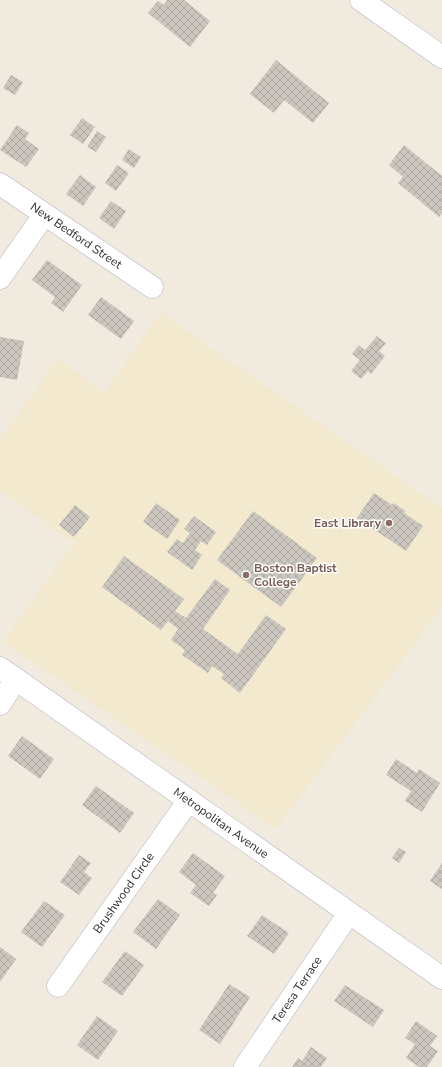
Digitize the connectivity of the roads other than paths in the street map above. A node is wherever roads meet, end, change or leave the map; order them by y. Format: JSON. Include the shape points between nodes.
{"nodes":[{"id":1,"x":360,"y":0,"type":"edge"},
{"id":2,"x":442,"y":57,"type":"edge"},
{"id":3,"x":0,"y":184,"type":"edge"},
{"id":4,"x":44,"y":215,"type":"junction"},
{"id":5,"x":0,"y":278,"type":"edge"},
{"id":6,"x":152,"y":287,"type":"dead end"},
{"id":7,"x":8,"y":674,"type":"edge"},
{"id":8,"x":0,"y":704,"type":"edge"},
{"id":9,"x":189,"y":800,"type":"junction"},
{"id":10,"x":349,"y":913,"type":"junction"},
{"id":11,"x":442,"y":978,"type":"edge"},
{"id":12,"x":58,"y":986,"type":"dead end"},
{"id":13,"x":245,"y":1067,"type":"edge"}],
"edges":[{"from":1,"to":2,"type":"street"},
{"from":3,"to":4,"type":"street","name":"New Bedford Street"},
{"from":4,"to":5,"type":"street"},
{"from":4,"to":6,"type":"street","name":"New Bedford Street"},
{"from":7,"to":8,"type":"street"},
{"from":7,"to":9,"type":"street","name":"Metropolitan Avenue"},
{"from":9,"to":10,"type":"street","name":"Metropolitan Avenue"},
{"from":9,"to":12,"type":"street","name":"Brushwood Circle"},
{"from":10,"to":11,"type":"street","name":"Metropolitan Avenue"},
{"from":10,"to":13,"type":"street","name":"Teresa Terrace"}]}
